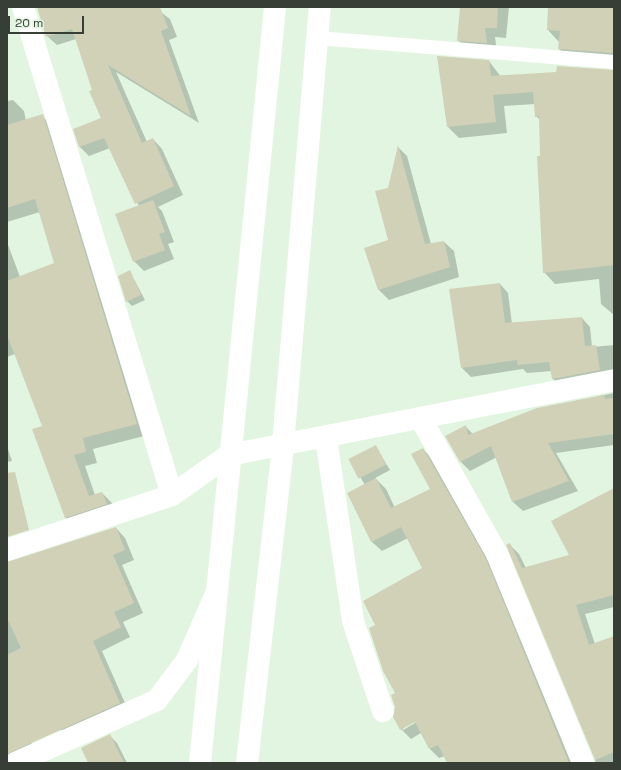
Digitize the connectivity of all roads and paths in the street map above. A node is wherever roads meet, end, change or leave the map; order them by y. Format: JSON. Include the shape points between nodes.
{"nodes":[{"id":1,"x":23,"y":7,"type":"edge"},
{"id":2,"x":275,"y":7,"type":"edge"},
{"id":3,"x":320,"y":7,"type":"edge"},
{"id":4,"x":316,"y":38,"type":"junction"},
{"id":5,"x":614,"y":62,"type":"edge"},
{"id":6,"x":614,"y":380,"type":"edge"},
{"id":7,"x":421,"y":418,"type":"junction"},
{"id":8,"x":326,"y":438,"type":"junction"},
{"id":9,"x":283,"y":445,"type":"junction"},
{"id":10,"x":229,"y":455,"type":"junction"},
{"id":11,"x":172,"y":495,"type":"junction"},
{"id":12,"x":7,"y":550,"type":"edge"},
{"id":13,"x":218,"y":590,"type":"junction"},
{"id":14,"x":383,"y":711,"type":"dead end"},
{"id":15,"x":15,"y":763,"type":"edge"},
{"id":16,"x":200,"y":763,"type":"edge"},
{"id":17,"x":247,"y":763,"type":"edge"},
{"id":18,"x":583,"y":763,"type":"edge"}],
"edges":[{"from":1,"to":11,"type":"street"},
{"from":2,"to":10,"type":"street"},
{"from":3,"to":4,"type":"street"},
{"from":4,"to":5,"type":"lane"},
{"from":4,"to":9,"type":"street"},
{"from":6,"to":7,"type":"street"},
{"from":7,"to":8,"type":"street"},
{"from":7,"to":18,"type":"street","via":[[497,554]]},
{"from":8,"to":9,"type":"street"},
{"from":8,"to":14,"type":"street","via":[[353,621]]},
{"from":9,"to":10,"type":"street"},
{"from":9,"to":17,"type":"street"},
{"from":10,"to":11,"type":"street"},
{"from":10,"to":13,"type":"street"},
{"from":11,"to":12,"type":"street"},
{"from":13,"to":15,"type":"street","via":[[186,660],[157,700]]},
{"from":13,"to":16,"type":"street"}]}
